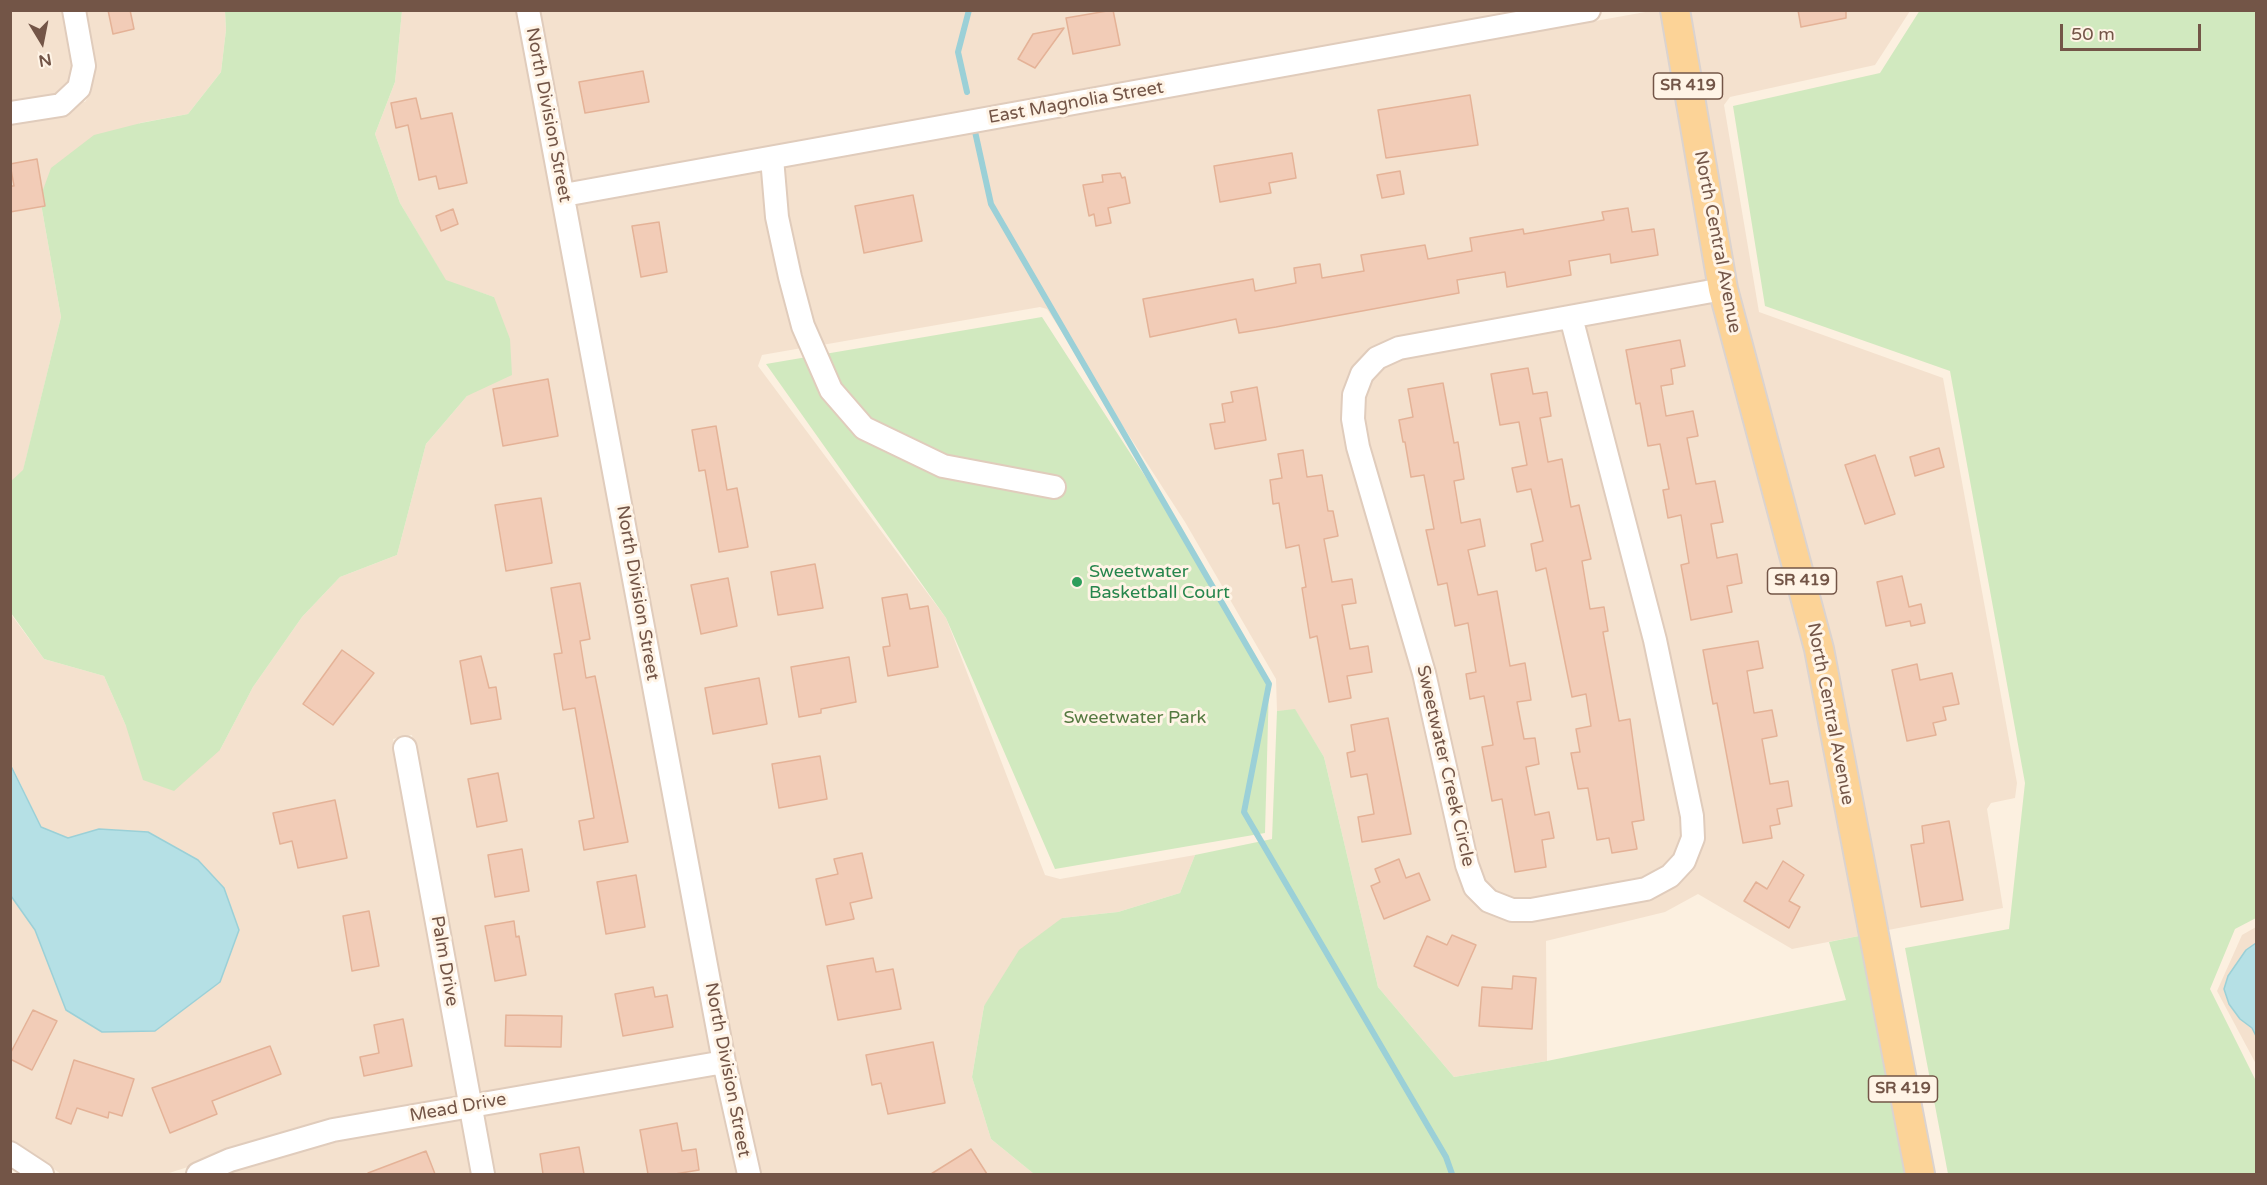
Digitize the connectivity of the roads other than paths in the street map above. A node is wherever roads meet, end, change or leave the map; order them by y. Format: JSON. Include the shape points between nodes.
{"nodes":[{"id":1,"x":74,"y":10,"type":"edge"},
{"id":2,"x":528,"y":10,"type":"edge"},
{"id":3,"x":1589,"y":10,"type":"edge"},
{"id":4,"x":1675,"y":10,"type":"edge"},
{"id":5,"x":10,"y":113,"type":"edge"},
{"id":6,"x":772,"y":158,"type":"junction"},
{"id":7,"x":564,"y":195,"type":"junction"},
{"id":8,"x":1723,"y":289,"type":"junction"},
{"id":9,"x":1570,"y":317,"type":"junction"},
{"id":10,"x":1054,"y":487,"type":"dead end"},
{"id":11,"x":405,"y":748,"type":"dead end"},
{"id":12,"x":724,"y":1062,"type":"junction"},
{"id":13,"x":470,"y":1106,"type":"junction"},
{"id":14,"x":10,"y":1153,"type":"edge"},
{"id":15,"x":42,"y":1174,"type":"edge"},
{"id":16,"x":198,"y":1174,"type":"edge"},
{"id":17,"x":483,"y":1174,"type":"edge"},
{"id":18,"x":749,"y":1174,"type":"edge"},
{"id":19,"x":1920,"y":1174,"type":"edge"}],
"edges":[{"from":1,"to":5,"type":"street","via":[[84,66],[78,88],[61,105]]},
{"from":2,"to":7,"type":"street","name":"North Division Street"},
{"from":3,"to":6,"type":"street","name":"East Magnolia Street"},
{"from":4,"to":8,"type":"main road","name":"North Central Avenue","number":"SR 419"},
{"from":6,"to":7,"type":"street","name":"East Magnolia Street"},
{"from":6,"to":10,"type":"street","via":[[777,217],[790,277],[803,326],[831,390],[864,428],[943,466]]},
{"from":7,"to":12,"type":"street","name":"North Division Street"},
{"from":8,"to":9,"type":"street","name":"Sweetwater Creek Circle"},
{"from":8,"to":19,"type":"main road","name":"North Central Avenue","number":"SR 419","via":[[1819,649]]},
{"from":9,"to":9,"type":"street","name":"Sweetwater Creek Circle","via":[[1399,348],[1377,358],[1362,374],[1354,395],[1358,447],[1424,673],[1467,865],[1475,886],[1489,901],[1512,910],[1646,889],[1670,876],[1684,861],[1693,838],[1692,816],[1655,640]]},
{"from":11,"to":13,"type":"street","name":"Palm Drive"},
{"from":12,"to":13,"type":"street","name":"Mead Drive"},
{"from":12,"to":18,"type":"street","name":"North Division Street"},
{"from":13,"to":16,"type":"street","name":"Mead Drive","via":[[333,1130],[230,1160]]},
{"from":13,"to":17,"type":"street","name":"Palm Drive"},
{"from":14,"to":15,"type":"street"}]}
